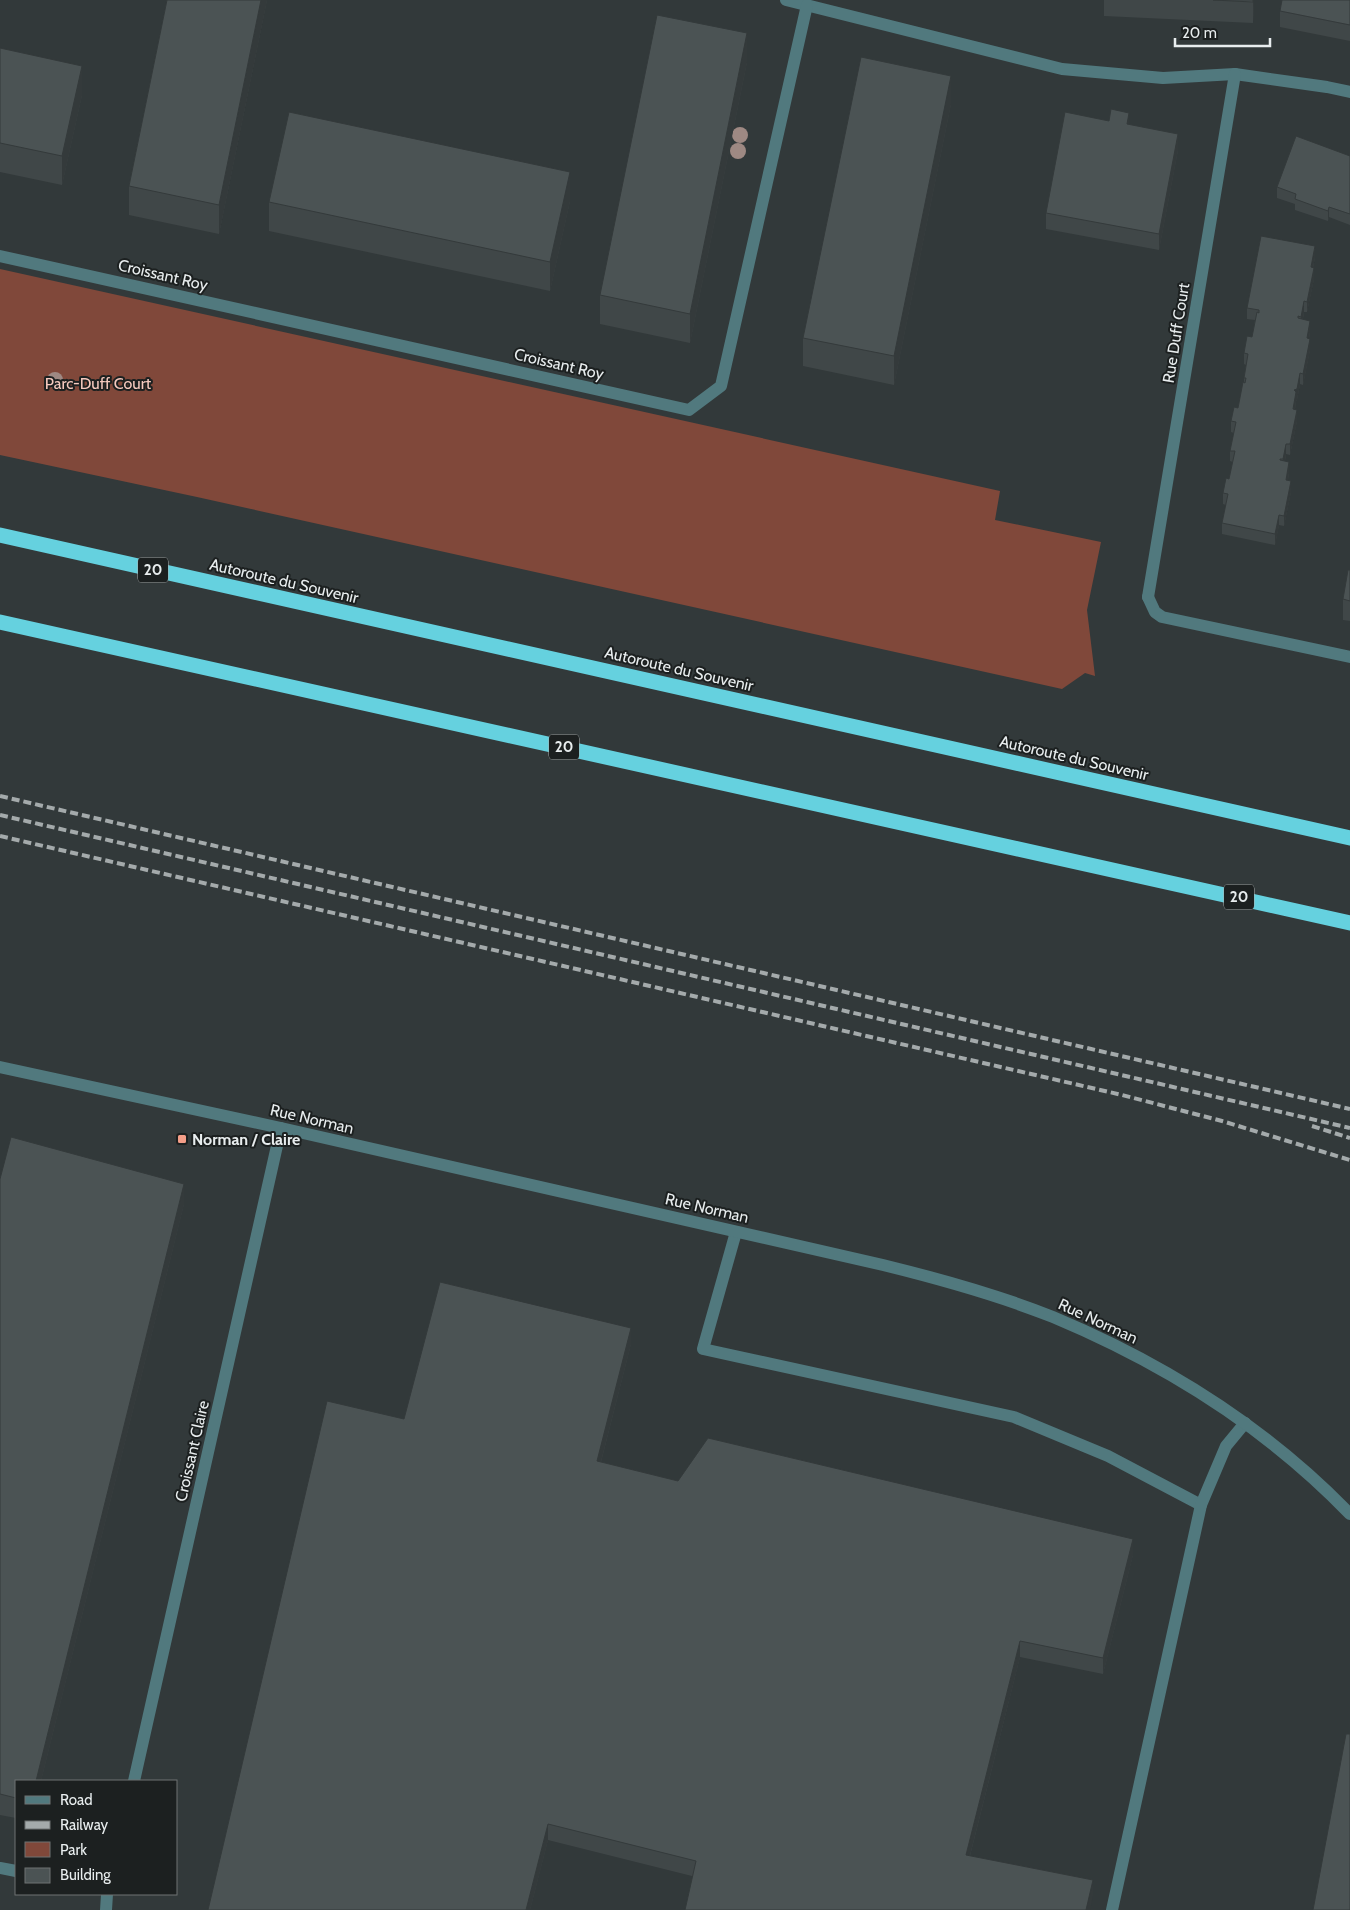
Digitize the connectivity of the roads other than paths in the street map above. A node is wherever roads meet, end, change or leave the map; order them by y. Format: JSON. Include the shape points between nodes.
{"nodes":[{"id":1,"x":786,"y":0,"type":"edge"},
{"id":2,"x":807,"y":4,"type":"junction"},
{"id":3,"x":1235,"y":74,"type":"junction"},
{"id":4,"x":1350,"y":92,"type":"edge"},
{"id":5,"x":0,"y":256,"type":"edge"},
{"id":6,"x":0,"y":535,"type":"edge"},
{"id":7,"x":0,"y":622,"type":"edge"},
{"id":8,"x":1350,"y":657,"type":"edge"},
{"id":9,"x":1350,"y":838,"type":"edge"},
{"id":10,"x":1350,"y":923,"type":"edge"},
{"id":11,"x":0,"y":1066,"type":"edge"},
{"id":12,"x":281,"y":1128,"type":"junction"},
{"id":13,"x":736,"y":1232,"type":"junction"},
{"id":14,"x":1245,"y":1423,"type":"junction"},
{"id":15,"x":1201,"y":1505,"type":"junction"},
{"id":16,"x":1350,"y":1514,"type":"edge"},
{"id":17,"x":134,"y":1780,"type":"edge"},
{"id":18,"x":0,"y":1868,"type":"edge"},
{"id":19,"x":15,"y":1872,"type":"edge"},
{"id":20,"x":107,"y":1895,"type":"edge"},
{"id":21,"x":106,"y":1910,"type":"edge"},
{"id":22,"x":1112,"y":1910,"type":"edge"}],
"edges":[{"from":1,"to":2,"type":"street"},
{"from":2,"to":3,"type":"street","via":[[1062,69],[1163,78]]},
{"from":2,"to":5,"type":"street","name":"Croissant Roy","via":[[721,386],[689,410]]},
{"from":3,"to":4,"type":"street"},
{"from":3,"to":8,"type":"street","name":"Rue Duff Court","via":[[1148,597],[1155,612],[1162,617]]},
{"from":6,"to":9,"type":"highway","name":"Autoroute du Souvenir","number":"20"},
{"from":7,"to":10,"type":"highway","number":"20"},
{"from":11,"to":12,"type":"street","name":"Rue Norman"},
{"from":12,"to":13,"type":"street","name":"Rue Norman"},
{"from":12,"to":17,"type":"street","name":"Croissant Claire"},
{"from":13,"to":14,"type":"street","name":"Rue Norman","via":[[924,1275],[1051,1317],[1154,1366]]},
{"from":13,"to":15,"type":"street","via":[[704,1348],[1014,1417],[1108,1456]]},
{"from":14,"to":15,"type":"street","via":[[1226,1446]]},
{"from":14,"to":16,"type":"street","name":"Rue Norman","via":[[1295,1461]]},
{"from":15,"to":22,"type":"street"},
{"from":18,"to":19,"type":"street"},
{"from":20,"to":21,"type":"street"}]}
